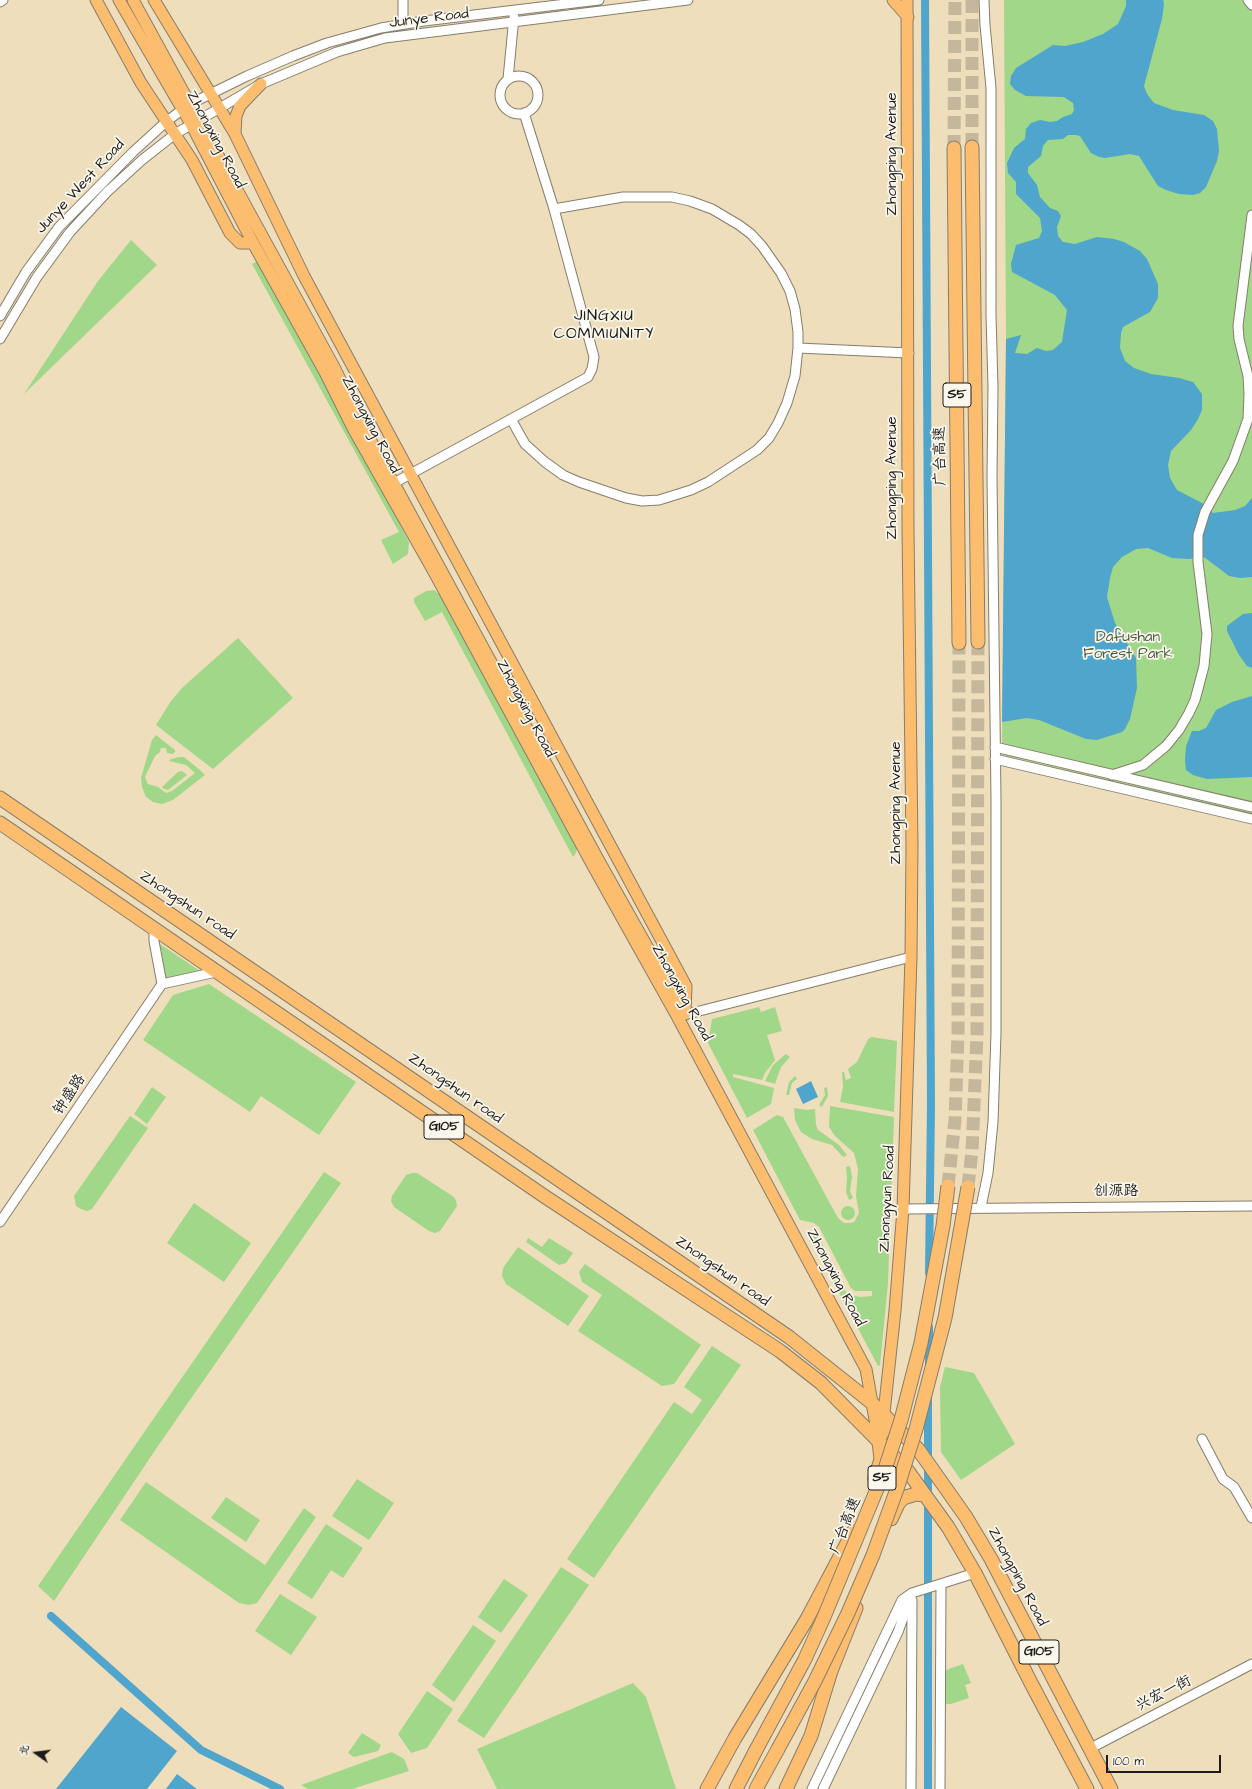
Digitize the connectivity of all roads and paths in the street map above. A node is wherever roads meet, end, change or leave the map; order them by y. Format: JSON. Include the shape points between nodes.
{"nodes":[{"id":1,"x":3,"y":0,"type":"edge"},
{"id":2,"x":96,"y":0,"type":"edge"},
{"id":3,"x":119,"y":0,"type":"edge"},
{"id":4,"x":133,"y":0,"type":"edge"},
{"id":5,"x":154,"y":0,"type":"edge"},
{"id":6,"x":403,"y":0,"type":"edge"},
{"id":7,"x":599,"y":0,"type":"edge"},
{"id":8,"x":688,"y":0,"type":"edge"},
{"id":9,"x":893,"y":0,"type":"edge"},
{"id":10,"x":907,"y":0,"type":"edge"},
{"id":11,"x":984,"y":0,"type":"edge"},
{"id":12,"x":1248,"y":0,"type":"edge"},
{"id":13,"x":0,"y":2,"type":"edge"},
{"id":14,"x":1252,"y":6,"type":"edge"},
{"id":15,"x":514,"y":10,"type":"junction"},
{"id":16,"x":908,"y":17,"type":"junction"},
{"id":17,"x":513,"y":23,"type":"junction"},
{"id":18,"x":403,"y":24,"type":"junction"},
{"id":19,"x":508,"y":79,"type":"junction"},
{"id":20,"x":261,"y":84,"type":"junction"},
{"id":21,"x":210,"y":94,"type":"junction"},
{"id":22,"x":186,"y":107,"type":"junction"},
{"id":23,"x":219,"y":108,"type":"junction"},
{"id":24,"x":524,"y":113,"type":"junction"},
{"id":25,"x":167,"y":121,"type":"junction"},
{"id":26,"x":195,"y":122,"type":"junction"},
{"id":27,"x":175,"y":134,"type":"junction"},
{"id":28,"x":234,"y":134,"type":"junction"},
{"id":29,"x":972,"y":147,"type":"tunnel mouth"},
{"id":30,"x":954,"y":148,"type":"tunnel mouth"},
{"id":31,"x":554,"y":209,"type":"junction"},
{"id":32,"x":1252,"y":216,"type":"edge"},
{"id":33,"x":253,"y":244,"type":"junction"},
{"id":34,"x":1248,"y":272,"type":"edge"},
{"id":35,"x":304,"y":276,"type":"junction"},
{"id":36,"x":288,"y":286,"type":"junction"},
{"id":37,"x":0,"y":316,"type":"edge"},
{"id":38,"x":0,"y":339,"type":"edge"},
{"id":39,"x":798,"y":348,"type":"junction"},
{"id":40,"x":909,"y":353,"type":"junction"},
{"id":41,"x":1251,"y":391,"type":"edge"},
{"id":42,"x":512,"y":418,"type":"junction"},
{"id":43,"x":410,"y":474,"type":"junction"},
{"id":44,"x":394,"y":483,"type":"junction"},
{"id":45,"x":978,"y":642,"type":"tunnel mouth"},
{"id":46,"x":959,"y":643,"type":"tunnel mouth"},
{"id":47,"x":995,"y":747,"type":"junction"},
{"id":48,"x":995,"y":759,"type":"junction"},
{"id":49,"x":1112,"y":775,"type":"junction"},
{"id":50,"x":0,"y":798,"type":"edge"},
{"id":51,"x":1252,"y":807,"type":"edge"},
{"id":52,"x":1252,"y":820,"type":"edge"},
{"id":53,"x":0,"y":823,"type":"edge"},
{"id":54,"x":154,"y":927,"type":"junction"},
{"id":55,"x":911,"y":957,"type":"junction"},
{"id":56,"x":216,"y":972,"type":"junction"},
{"id":57,"x":162,"y":984,"type":"junction"},
{"id":58,"x":681,"y":1015,"type":"junction"},
{"id":59,"x":948,"y":1186,"type":"tunnel mouth"},
{"id":60,"x":968,"y":1187,"type":"tunnel mouth"},
{"id":61,"x":1252,"y":1206,"type":"edge"},
{"id":62,"x":980,"y":1207,"type":"junction"},
{"id":63,"x":908,"y":1209,"type":"junction"},
{"id":64,"x":0,"y":1222,"type":"edge"},
{"id":65,"x":646,"y":1238,"type":"junction"},
{"id":66,"x":632,"y":1255,"type":"junction"},
{"id":67,"x":872,"y":1403,"type":"junction"},
{"id":68,"x":885,"y":1416,"type":"junction"},
{"id":69,"x":897,"y":1428,"type":"junction"},
{"id":70,"x":1202,"y":1439,"type":"dead end"},
{"id":71,"x":879,"y":1442,"type":"junction"},
{"id":72,"x":924,"y":1495,"type":"junction"},
{"id":73,"x":1252,"y":1518,"type":"edge"},
{"id":74,"x":974,"y":1573,"type":"junction"},
{"id":75,"x":937,"y":1585,"type":"junction"},
{"id":76,"x":912,"y":1592,"type":"junction"},
{"id":77,"x":1252,"y":1664,"type":"edge"},
{"id":78,"x":1089,"y":1749,"type":"junction"},
{"id":79,"x":789,"y":1784,"type":"edge"},
{"id":80,"x":707,"y":1789,"type":"edge"},
{"id":81,"x":736,"y":1789,"type":"edge"},
{"id":82,"x":756,"y":1789,"type":"edge"},
{"id":83,"x":812,"y":1789,"type":"edge"},
{"id":84,"x":823,"y":1789,"type":"edge"},
{"id":85,"x":911,"y":1789,"type":"edge"},
{"id":86,"x":940,"y":1789,"type":"edge"},
{"id":87,"x":1087,"y":1789,"type":"edge"},
{"id":88,"x":1111,"y":1789,"type":"edge"}],
"edges":[{"from":1,"to":13,"type":"street"},
{"from":2,"to":25,"type":"main road","via":[[133,70]]},
{"from":3,"to":22,"type":"main road","name":"Zhongxing Road"},
{"from":4,"to":22,"type":"main road","name":"Zhongxing Road"},
{"from":5,"to":21,"type":"main road"},
{"from":6,"to":18,"type":"street"},
{"from":7,"to":15,"type":"street","name":"Junye Road"},
{"from":8,"to":17,"type":"street","name":"Junye Road"},
{"from":9,"to":16,"type":"main road"},
{"from":10,"to":16,"type":"main road","name":"Zhongping Avenue"},
{"from":11,"to":47,"type":"street","via":[[991,88]]},
{"from":12,"to":14,"type":"street"},
{"from":15,"to":17,"type":"street"},
{"from":15,"to":18,"type":"street","name":"Junye Road"},
{"from":16,"to":40,"type":"main road","name":"Zhongping Avenue"},
{"from":17,"to":19,"type":"street"},
{"from":17,"to":20,"type":"street","name":"Junye Road","via":[[385,38],[337,52]]},
{"from":18,"to":21,"type":"street","name":"Junye Road","via":[[327,43]]},
{"from":19,"to":24,"type":"street","via":[[500,94],[503,106],[512,113]]},
{"from":19,"to":24,"type":"street","via":[[514,76],[526,78],[535,86],[537,99]]},
{"from":20,"to":23,"type":"street","name":"Junye Road"},
{"from":20,"to":28,"type":"main road","via":[[240,106]]},
{"from":21,"to":22,"type":"street","name":"Junye Road"},
{"from":21,"to":23,"type":"main road"},
{"from":22,"to":25,"type":"street","name":"Junye West Road"},
{"from":22,"to":26,"type":"main road","name":"Zhongxing Road"},
{"from":23,"to":26,"type":"street","name":"Junye Road"},
{"from":23,"to":28,"type":"main road"},
{"from":24,"to":31,"type":"street"},
{"from":25,"to":27,"type":"main road"},
{"from":25,"to":37,"type":"street","name":"Junye West Road","via":[[105,178],[59,227],[26,272]]},
{"from":26,"to":27,"type":"street","name":"Junye West Road"},
{"from":26,"to":33,"type":"main road","name":"Zhongxing Road"},
{"from":26,"to":36,"type":"main road","name":"Zhongxing Road"},
{"from":27,"to":33,"type":"main road","via":[[192,160],[234,239],[240,243]]},
{"from":27,"to":38,"type":"street","name":"Junye West Road","via":[[107,192],[70,232],[37,277]]},
{"from":28,"to":35,"type":"main road"},
{"from":29,"to":45,"type":"highway","number":"S5"},
{"from":30,"to":46,"type":"highway","name":"广台高速","number":"S5"},
{"from":31,"to":39,"type":"street","via":[[623,198],[657,196],[690,201],[725,216],[751,234],[780,272],[790,291],[795,309]]},
{"from":31,"to":42,"type":"street","via":[[594,357],[592,369],[588,377]]},
{"from":32,"to":34,"type":"street"},
{"from":33,"to":58,"type":"main road","name":"Zhongxing Road","via":[[592,866]]},
{"from":34,"to":41,"type":"street","via":[[1238,339]]},
{"from":35,"to":36,"type":"main road"},
{"from":35,"to":43,"type":"main road"},
{"from":36,"to":44,"type":"main road","name":"Zhongxing Road","via":[[334,367]]},
{"from":39,"to":40,"type":"street"},
{"from":39,"to":42,"type":"street","via":[[787,403],[769,438],[757,450],[708,482],[659,500],[642,501],[626,498],[563,475],[526,444]]},
{"from":40,"to":55,"type":"main road","name":"Zhongping Avenue"},
{"from":41,"to":49,"type":"street","via":[[1244,432],[1233,461],[1205,512],[1198,535],[1198,562],[1207,646],[1195,700],[1179,730],[1156,756],[1143,765]]},
{"from":42,"to":43,"type":"street"},
{"from":43,"to":44,"type":"street"},
{"from":43,"to":58,"type":"main road","via":[[686,986]]},
{"from":44,"to":58,"type":"main road","name":"Zhongxing Road"},
{"from":47,"to":48,"type":"street"},
{"from":47,"to":49,"type":"street"},
{"from":48,"to":52,"type":"street"},
{"from":48,"to":62,"type":"street","via":[[996,1033],[989,1166]]},
{"from":49,"to":51,"type":"street"},
{"from":50,"to":65,"type":"highway","name":"Zhongshun road","number":"G105"},
{"from":53,"to":54,"type":"highway","number":"G105"},
{"from":54,"to":56,"type":"highway","number":"G105"},
{"from":54,"to":57,"type":"street"},
{"from":55,"to":58,"type":"street"},
{"from":55,"to":63,"type":"main road","name":"Zhongyun Road"},
{"from":56,"to":57,"type":"street"},
{"from":56,"to":66,"type":"highway","number":"G105"},
{"from":57,"to":64,"type":"street","name":"钟盛路"},
{"from":58,"to":67,"type":"main road","name":"Zhongxing Road","via":[[866,1369]]},
{"from":59,"to":81,"type":"highway","name":"广台高速","number":"S5","bridge":true,"via":[[921,1343],[901,1420],[884,1472],[844,1573],[811,1645]]},
{"from":60,"to":82,"type":"highway","number":"S5","bridge":true,"via":[[945,1318],[916,1430],[897,1489],[873,1556],[834,1644]]},
{"from":61,"to":62,"type":"street","name":"创源路"},
{"from":62,"to":63,"type":"street","name":"创源路"},
{"from":63,"to":68,"type":"main road","name":"Zhongyun Road"},
{"from":65,"to":66,"type":"highway"},
{"from":65,"to":67,"type":"highway","name":"Zhongshun road","number":"G105","via":[[789,1338]]},
{"from":66,"to":71,"type":"highway","number":"G105","via":[[780,1351],[821,1384]]},
{"from":67,"to":68,"type":"highway","name":"Zhongshun road","number":"G105"},
{"from":67,"to":71,"type":"main road","name":"Zhongxing Road"},
{"from":68,"to":69,"type":"highway","name":"Zhongping Road","number":"G105"},
{"from":68,"to":71,"type":"main road","name":"Zhongyun Road"},
{"from":69,"to":71,"type":"highway","via":[[883,1431]]},
{"from":69,"to":78,"type":"highway","name":"Zhongping Road","number":"G105","via":[[918,1449],[966,1517],[991,1559]]},
{"from":70,"to":73,"type":"street","via":[[1223,1479],[1234,1487]]},
{"from":71,"to":72,"type":"highway","number":"G105","via":[[907,1470]]},
{"from":71,"to":80,"type":"highway","via":[[880,1464],[853,1532],[806,1619]]},
{"from":72,"to":74,"type":"highway","number":"G105","via":[[948,1527]]},
{"from":72,"to":79,"type":"highway","via":[[916,1494],[903,1498],[895,1511],[831,1671],[811,1736]]},
{"from":74,"to":75,"type":"street"},
{"from":74,"to":87,"type":"highway","number":"G105"},
{"from":75,"to":76,"type":"street"},
{"from":75,"to":86,"type":"street"},
{"from":76,"to":83,"type":"street","via":[[902,1600]]},
{"from":76,"to":84,"type":"street","via":[[898,1632]]},
{"from":76,"to":85,"type":"street"},
{"from":77,"to":78,"type":"street","name":"兴宏一街"},
{"from":78,"to":88,"type":"highway","name":"Zhongping Road","number":"G105"}]}
